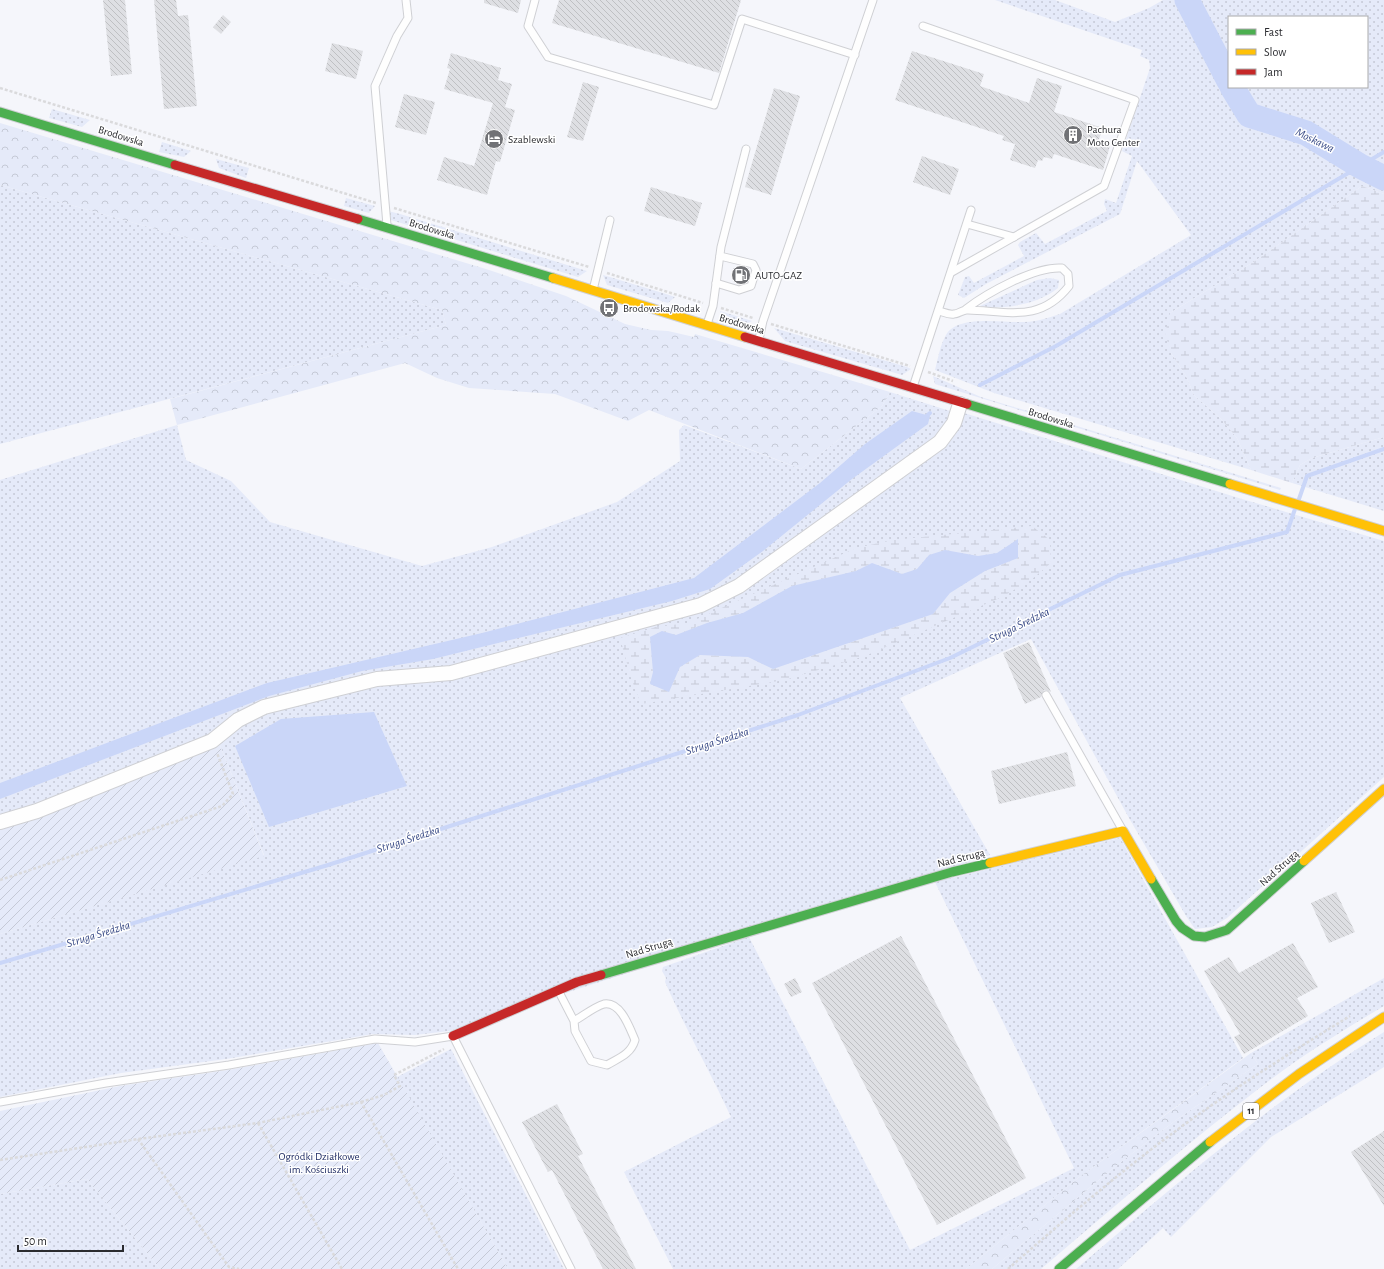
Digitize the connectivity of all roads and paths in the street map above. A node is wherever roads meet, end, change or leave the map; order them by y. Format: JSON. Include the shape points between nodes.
{"nodes":[{"id":1,"x":406,"y":0,"type":"edge"},
{"id":2,"x":535,"y":0,"type":"edge"},
{"id":3,"x":873,"y":0,"type":"edge"},
{"id":4,"x":923,"y":26,"type":"dead end"},
{"id":5,"x":855,"y":54,"type":"junction"},
{"id":6,"x":0,"y":88,"type":"edge"},
{"id":7,"x":0,"y":112,"type":"edge"},
{"id":8,"x":746,"y":149,"type":"dead end"},
{"id":9,"x":386,"y":206,"type":"junction"},
{"id":10,"x":971,"y":210,"type":"dead end"},
{"id":11,"x":610,"y":220,"type":"dead end"},
{"id":12,"x":967,"y":224,"type":"junction"},
{"id":13,"x":387,"y":228,"type":"junction"},
{"id":14,"x":1014,"y":237,"type":"junction"},
{"id":15,"x":720,"y":256,"type":"junction"},
{"id":16,"x":597,"y":270,"type":"junction"},
{"id":17,"x":952,"y":272,"type":"junction"},
{"id":18,"x":716,"y":284,"type":"junction"},
{"id":19,"x":593,"y":290,"type":"junction"},
{"id":20,"x":713,"y":306,"type":"junction"},
{"id":21,"x":966,"y":309,"type":"junction"},
{"id":22,"x":939,"y":311,"type":"junction"},
{"id":23,"x":763,"y":321,"type":"junction"},
{"id":24,"x":707,"y":325,"type":"junction"},
{"id":25,"x":759,"y":341,"type":"junction"},
{"id":26,"x":919,"y":369,"type":"junction"},
{"id":27,"x":956,"y":383,"type":"dead end"},
{"id":28,"x":912,"y":389,"type":"junction"},
{"id":29,"x":963,"y":404,"type":"junction"},
{"id":30,"x":1384,"y":531,"type":"edge"},
{"id":31,"x":1046,"y":695,"type":"dead end"},
{"id":32,"x":212,"y":741,"type":"junction"},
{"id":33,"x":1384,"y":789,"type":"edge"},
{"id":34,"x":0,"y":822,"type":"edge"},
{"id":35,"x":1123,"y":831,"type":"junction"},
{"id":36,"x":0,"y":880,"type":"edge"},
{"id":37,"x":558,"y":990,"type":"junction"},
{"id":38,"x":1356,"y":1012,"type":"dead end"},
{"id":39,"x":1384,"y":1017,"type":"edge"},
{"id":40,"x":574,"y":1021,"type":"junction"},
{"id":41,"x":455,"y":1040,"type":"junction"},
{"id":42,"x":0,"y":1102,"type":"edge"},
{"id":43,"x":361,"y":1102,"type":"junction"},
{"id":44,"x":258,"y":1122,"type":"junction"},
{"id":45,"x":138,"y":1139,"type":"junction"},
{"id":46,"x":0,"y":1160,"type":"edge"},
{"id":47,"x":239,"y":1269,"type":"edge"},
{"id":48,"x":342,"y":1269,"type":"edge"},
{"id":49,"x":458,"y":1269,"type":"edge"},
{"id":50,"x":571,"y":1269,"type":"edge"},
{"id":51,"x":1008,"y":1269,"type":"edge"},
{"id":52,"x":1059,"y":1269,"type":"edge"}],
"edges":[{"from":1,"to":9,"type":"lane","via":[[408,18],[397,36],[375,86]]},
{"from":2,"to":5,"type":"lane","via":[[528,26],[548,57],[714,105],[742,19]]},
{"from":3,"to":5,"type":"lane"},
{"from":4,"to":14,"type":"lane","via":[[1135,100],[1104,186]]},
{"from":5,"to":23,"type":"lane"},
{"from":6,"to":9,"type":"path"},
{"from":7,"to":13,"type":"main road","name":"Brodowska"},
{"from":8,"to":15,"type":"lane"},
{"from":9,"to":13,"type":"lane"},
{"from":9,"to":16,"type":"path"},
{"from":10,"to":12,"type":"lane"},
{"from":11,"to":16,"type":"lane"},
{"from":12,"to":14,"type":"lane"},
{"from":12,"to":17,"type":"lane"},
{"from":13,"to":19,"type":"main road","name":"Brodowska"},
{"from":14,"to":17,"type":"lane"},
{"from":15,"to":18,"type":"lane"},
{"from":15,"to":18,"type":"lane","via":[[753,264],[756,270],[751,286],[740,290]]},
{"from":16,"to":19,"type":"lane"},
{"from":16,"to":20,"type":"path"},
{"from":17,"to":22,"type":"lane"},
{"from":18,"to":20,"type":"lane"},
{"from":19,"to":24,"type":"main road","name":"Brodowska"},
{"from":20,"to":23,"type":"path"},
{"from":20,"to":24,"type":"lane"},
{"from":21,"to":21,"type":"lane","via":[[982,297],[1037,271],[1050,267],[1062,268],[1068,274],[1069,286],[1060,298],[1039,309],[1015,314]]},
{"from":21,"to":22,"type":"lane","via":[[953,314]]},
{"from":22,"to":26,"type":"lane"},
{"from":23,"to":25,"type":"lane"},
{"from":23,"to":26,"type":"path"},
{"from":24,"to":25,"type":"main road","name":"Brodowska"},
{"from":25,"to":28,"type":"main road","name":"Brodowska"},
{"from":26,"to":27,"type":"path","via":[[941,375]]},
{"from":26,"to":28,"type":"lane"},
{"from":28,"to":29,"type":"main road","name":"Brodowska"},
{"from":29,"to":30,"type":"main road","name":"Brodowska"},
{"from":29,"to":32,"type":"street","via":[[954,423],[940,442],[738,586],[701,605],[451,672],[377,679],[294,698],[264,707],[238,720]]},
{"from":31,"to":35,"type":"lane"},
{"from":32,"to":34,"type":"street","via":[[37,811]]},
{"from":32,"to":36,"type":"path","via":[[233,794],[222,806]]},
{"from":33,"to":35,"type":"main road","name":"Nad Strugą","via":[[1227,930],[1199,939],[1184,932],[1176,922]]},
{"from":35,"to":37,"type":"main road","name":"Nad Strugą","via":[[945,874],[577,982]]},
{"from":37,"to":40,"type":"lane"},
{"from":37,"to":41,"type":"main road","name":"Nad Strugą"},
{"from":38,"to":51,"type":"path","via":[[1300,1046],[1181,1127]]},
{"from":39,"to":52,"type":"main road","number":"11","via":[[1283,1085]]},
{"from":40,"to":40,"type":"lane","via":[[575,1031],[591,1061],[607,1065],[633,1048],[635,1040],[623,1015],[614,1006],[605,1004]]},
{"from":41,"to":42,"type":"lane","via":[[415,1042],[375,1039]]},
{"from":41,"to":43,"type":"path","via":[[394,1075],[400,1086],[384,1095]]},
{"from":41,"to":50,"type":"lane"},
{"from":43,"to":44,"type":"path"},
{"from":43,"to":49,"type":"path"},
{"from":44,"to":45,"type":"path"},
{"from":44,"to":48,"type":"path"},
{"from":45,"to":46,"type":"path"},
{"from":45,"to":47,"type":"path","via":[[229,1267]]}]}
